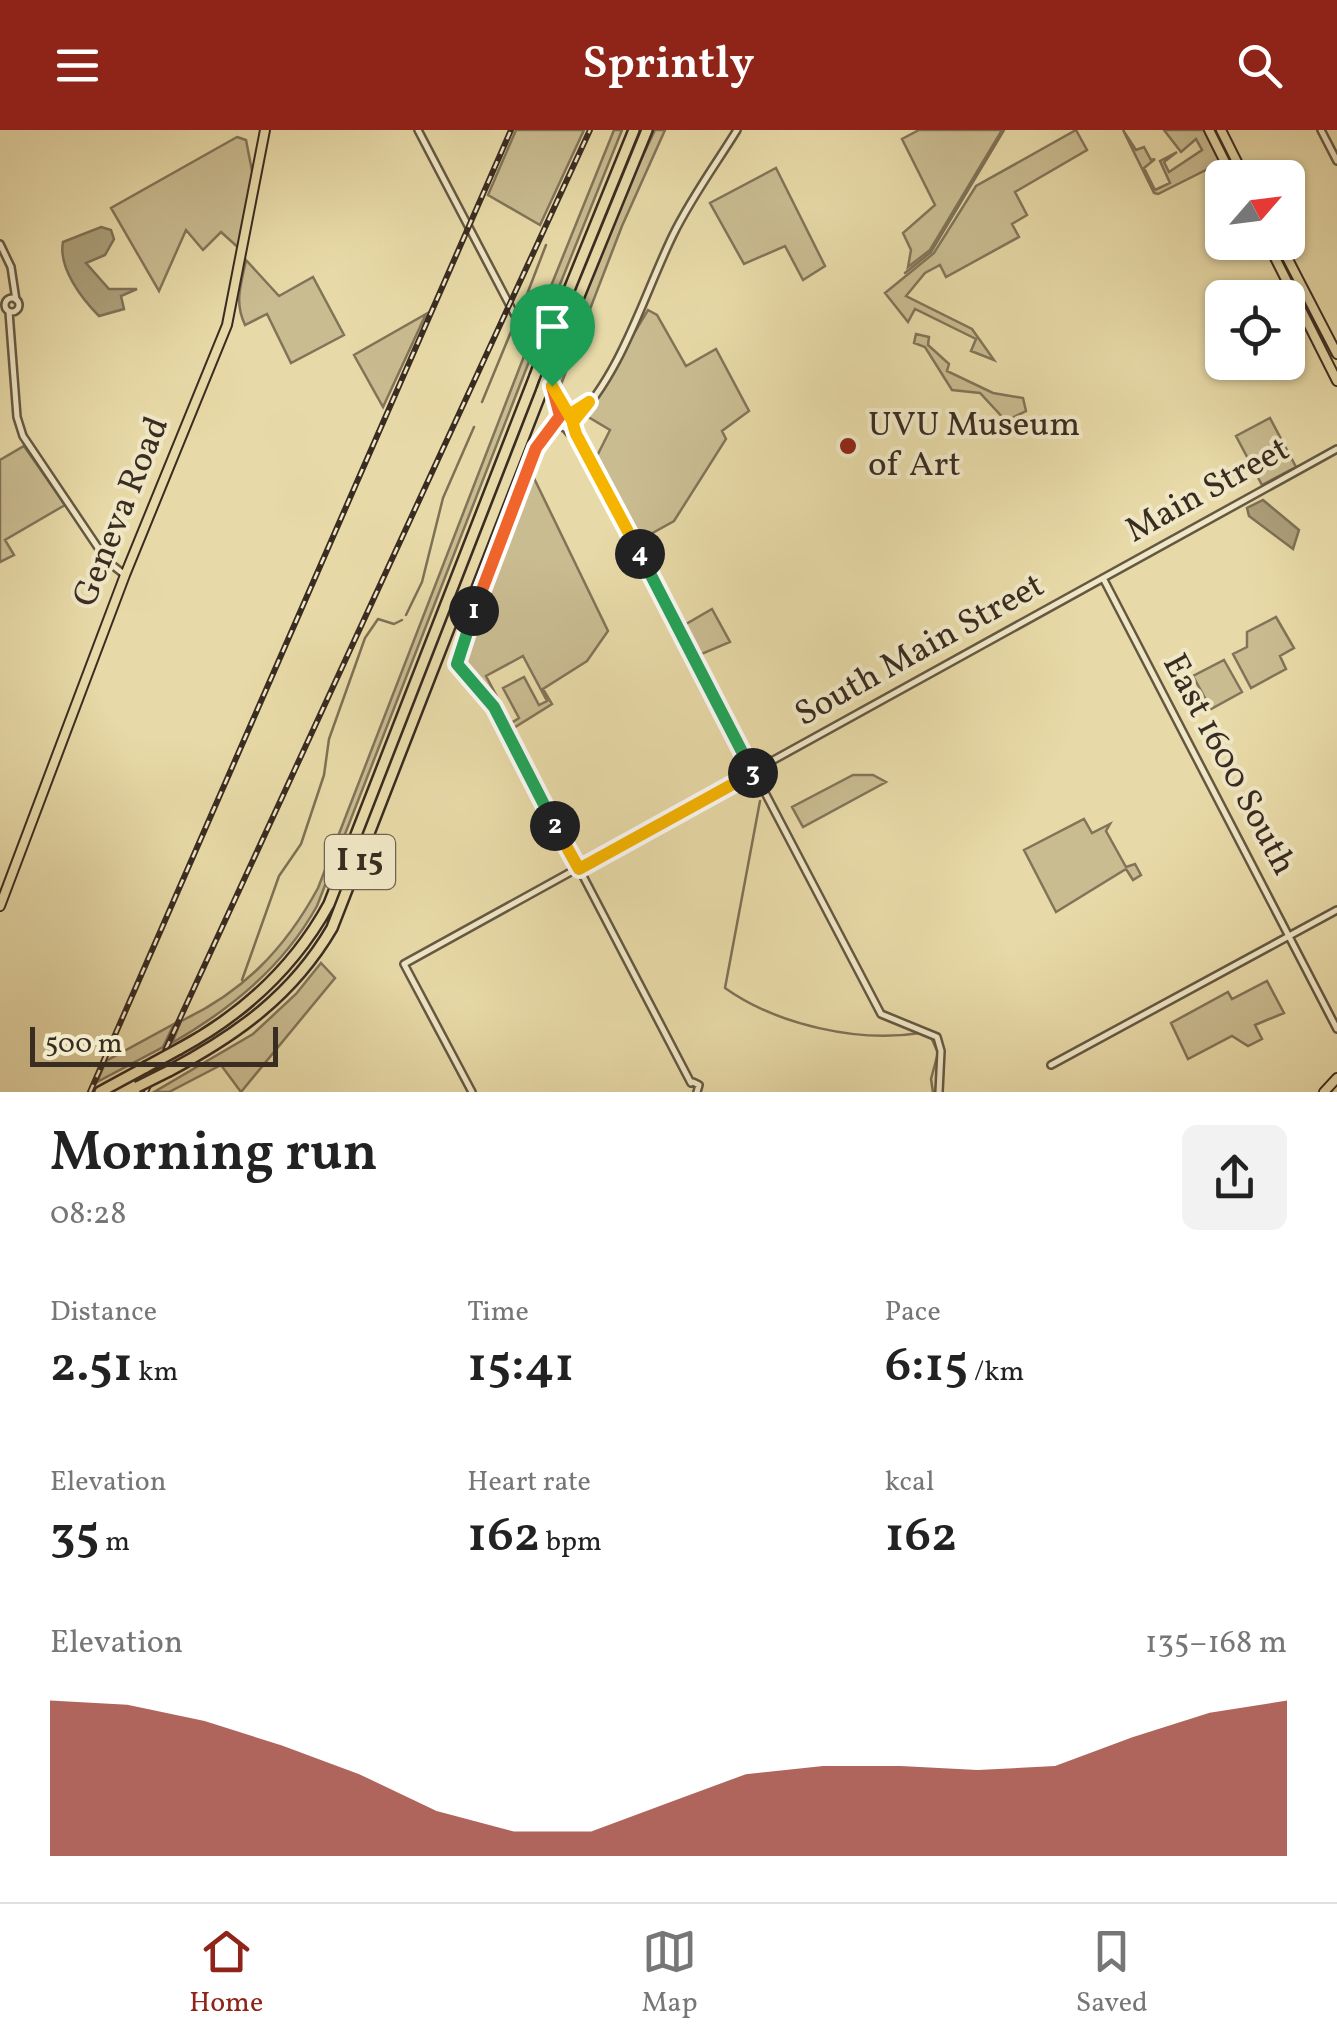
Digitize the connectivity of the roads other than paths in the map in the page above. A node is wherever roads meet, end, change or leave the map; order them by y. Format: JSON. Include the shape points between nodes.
{"nodes":[{"id":1,"x":265,"y":130,"type":"edge"},
{"id":2,"x":418,"y":130,"type":"edge"},
{"id":3,"x":634,"y":130,"type":"edge"},
{"id":4,"x":647,"y":130,"type":"edge"},
{"id":5,"x":737,"y":130,"type":"edge"},
{"id":6,"x":1209,"y":130,"type":"edge"},
{"id":7,"x":1221,"y":130,"type":"edge"},
{"id":8,"x":1322,"y":130,"type":"edge"},
{"id":9,"x":1224,"y":160,"type":"edge"},
{"id":10,"x":1236,"y":160,"type":"edge"},
{"id":11,"x":1337,"y":161,"type":"edge"},
{"id":12,"x":0,"y":244,"type":"edge"},
{"id":13,"x":8,"y":260,"type":"junction"},
{"id":14,"x":1276,"y":260,"type":"edge"},
{"id":15,"x":1288,"y":260,"type":"edge"},
{"id":16,"x":16,"y":300,"type":"junction"},
{"id":17,"x":6,"y":306,"type":"edge"},
{"id":18,"x":1337,"y":354,"type":"edge"},
{"id":19,"x":1337,"y":381,"type":"edge"},
{"id":20,"x":547,"y":388,"type":"junction"},
{"id":21,"x":589,"y":402,"type":"junction"},
{"id":22,"x":564,"y":416,"type":"junction"},
{"id":23,"x":573,"y":423,"type":"junction"},
{"id":24,"x":565,"y":428,"type":"junction"},
{"id":25,"x":545,"y":435,"type":"junction"},
{"id":26,"x":1337,"y":449,"type":"edge"},
{"id":27,"x":589,"y":457,"type":"junction"},
{"id":28,"x":125,"y":575,"type":"junction"},
{"id":29,"x":1103,"y":578,"type":"junction"},
{"id":30,"x":754,"y":772,"type":"junction"},
{"id":31,"x":579,"y":869,"type":"junction"},
{"id":32,"x":0,"y":906,"type":"edge"},
{"id":33,"x":1337,"y":910,"type":"edge"},
{"id":34,"x":1289,"y":936,"type":"junction"},
{"id":35,"x":1337,"y":1029,"type":"edge"},
{"id":36,"x":1051,"y":1065,"type":"dead end"},
{"id":37,"x":1337,"y":1078,"type":"edge"},
{"id":38,"x":132,"y":1090,"type":"edge"},
{"id":39,"x":100,"y":1092,"type":"edge"},
{"id":40,"x":472,"y":1092,"type":"edge"},
{"id":41,"x":694,"y":1092,"type":"edge"},
{"id":42,"x":939,"y":1092,"type":"edge"},
{"id":43,"x":1324,"y":1092,"type":"edge"}],
"edges":[{"from":1,"to":28,"type":"main road","name":"Geneva Road","via":[[230,314]]},
{"from":2,"to":20,"type":"street"},
{"from":3,"to":39,"type":"highway","number":"I 15","bridge":true,"via":[[328,904],[300,950],[226,1021]]},
{"from":4,"to":20,"type":"highway","number":"I 15","bridge":true},
{"from":5,"to":21,"type":"street","via":[[678,224],[644,307]]},
{"from":6,"to":9,"type":"main road"},
{"from":7,"to":10,"type":"main road"},
{"from":8,"to":11,"type":"street"},
{"from":12,"to":13,"type":"street"},
{"from":13,"to":16,"type":"street"},
{"from":13,"to":17,"type":"street"},
{"from":14,"to":19,"type":"main road"},
{"from":15,"to":18,"type":"main road"},
{"from":16,"to":17,"type":"street"},
{"from":16,"to":17,"type":"street"},
{"from":17,"to":28,"type":"street","via":[[20,427],[107,562]]},
{"from":20,"to":22,"type":"street"},
{"from":20,"to":38,"type":"highway","number":"I 15","bridge":true,"via":[[336,921],[271,1005],[233,1035]]},
{"from":21,"to":22,"type":"street"},
{"from":21,"to":23,"type":"street"},
{"from":22,"to":23,"type":"street"},
{"from":22,"to":24,"type":"street"},
{"from":22,"to":25,"type":"street"},
{"from":23,"to":24,"type":"street"},
{"from":23,"to":27,"type":"street"},
{"from":24,"to":25,"type":"street"},
{"from":24,"to":27,"type":"street"},
{"from":25,"to":31,"type":"street","via":[[456,660],[494,707]]},
{"from":26,"to":29,"type":"street","name":"Main Street"},
{"from":27,"to":30,"type":"street"},
{"from":28,"to":32,"type":"main road","name":"Geneva Road"},
{"from":29,"to":30,"type":"street","name":"South Main Street"},
{"from":29,"to":34,"type":"street","name":"East 1600 South"},
{"from":30,"to":31,"type":"street","name":"South Main Street"},
{"from":30,"to":42,"type":"street","via":[[881,1014],[937,1037]]},
{"from":31,"to":40,"type":"street","name":"South Main Street","via":[[404,964]]},
{"from":31,"to":41,"type":"street","via":[[691,1083],[699,1085]]},
{"from":33,"to":34,"type":"street"},
{"from":34,"to":35,"type":"street","name":"East 1600 South"},
{"from":34,"to":36,"type":"street"},
{"from":37,"to":43,"type":"main road"}]}
